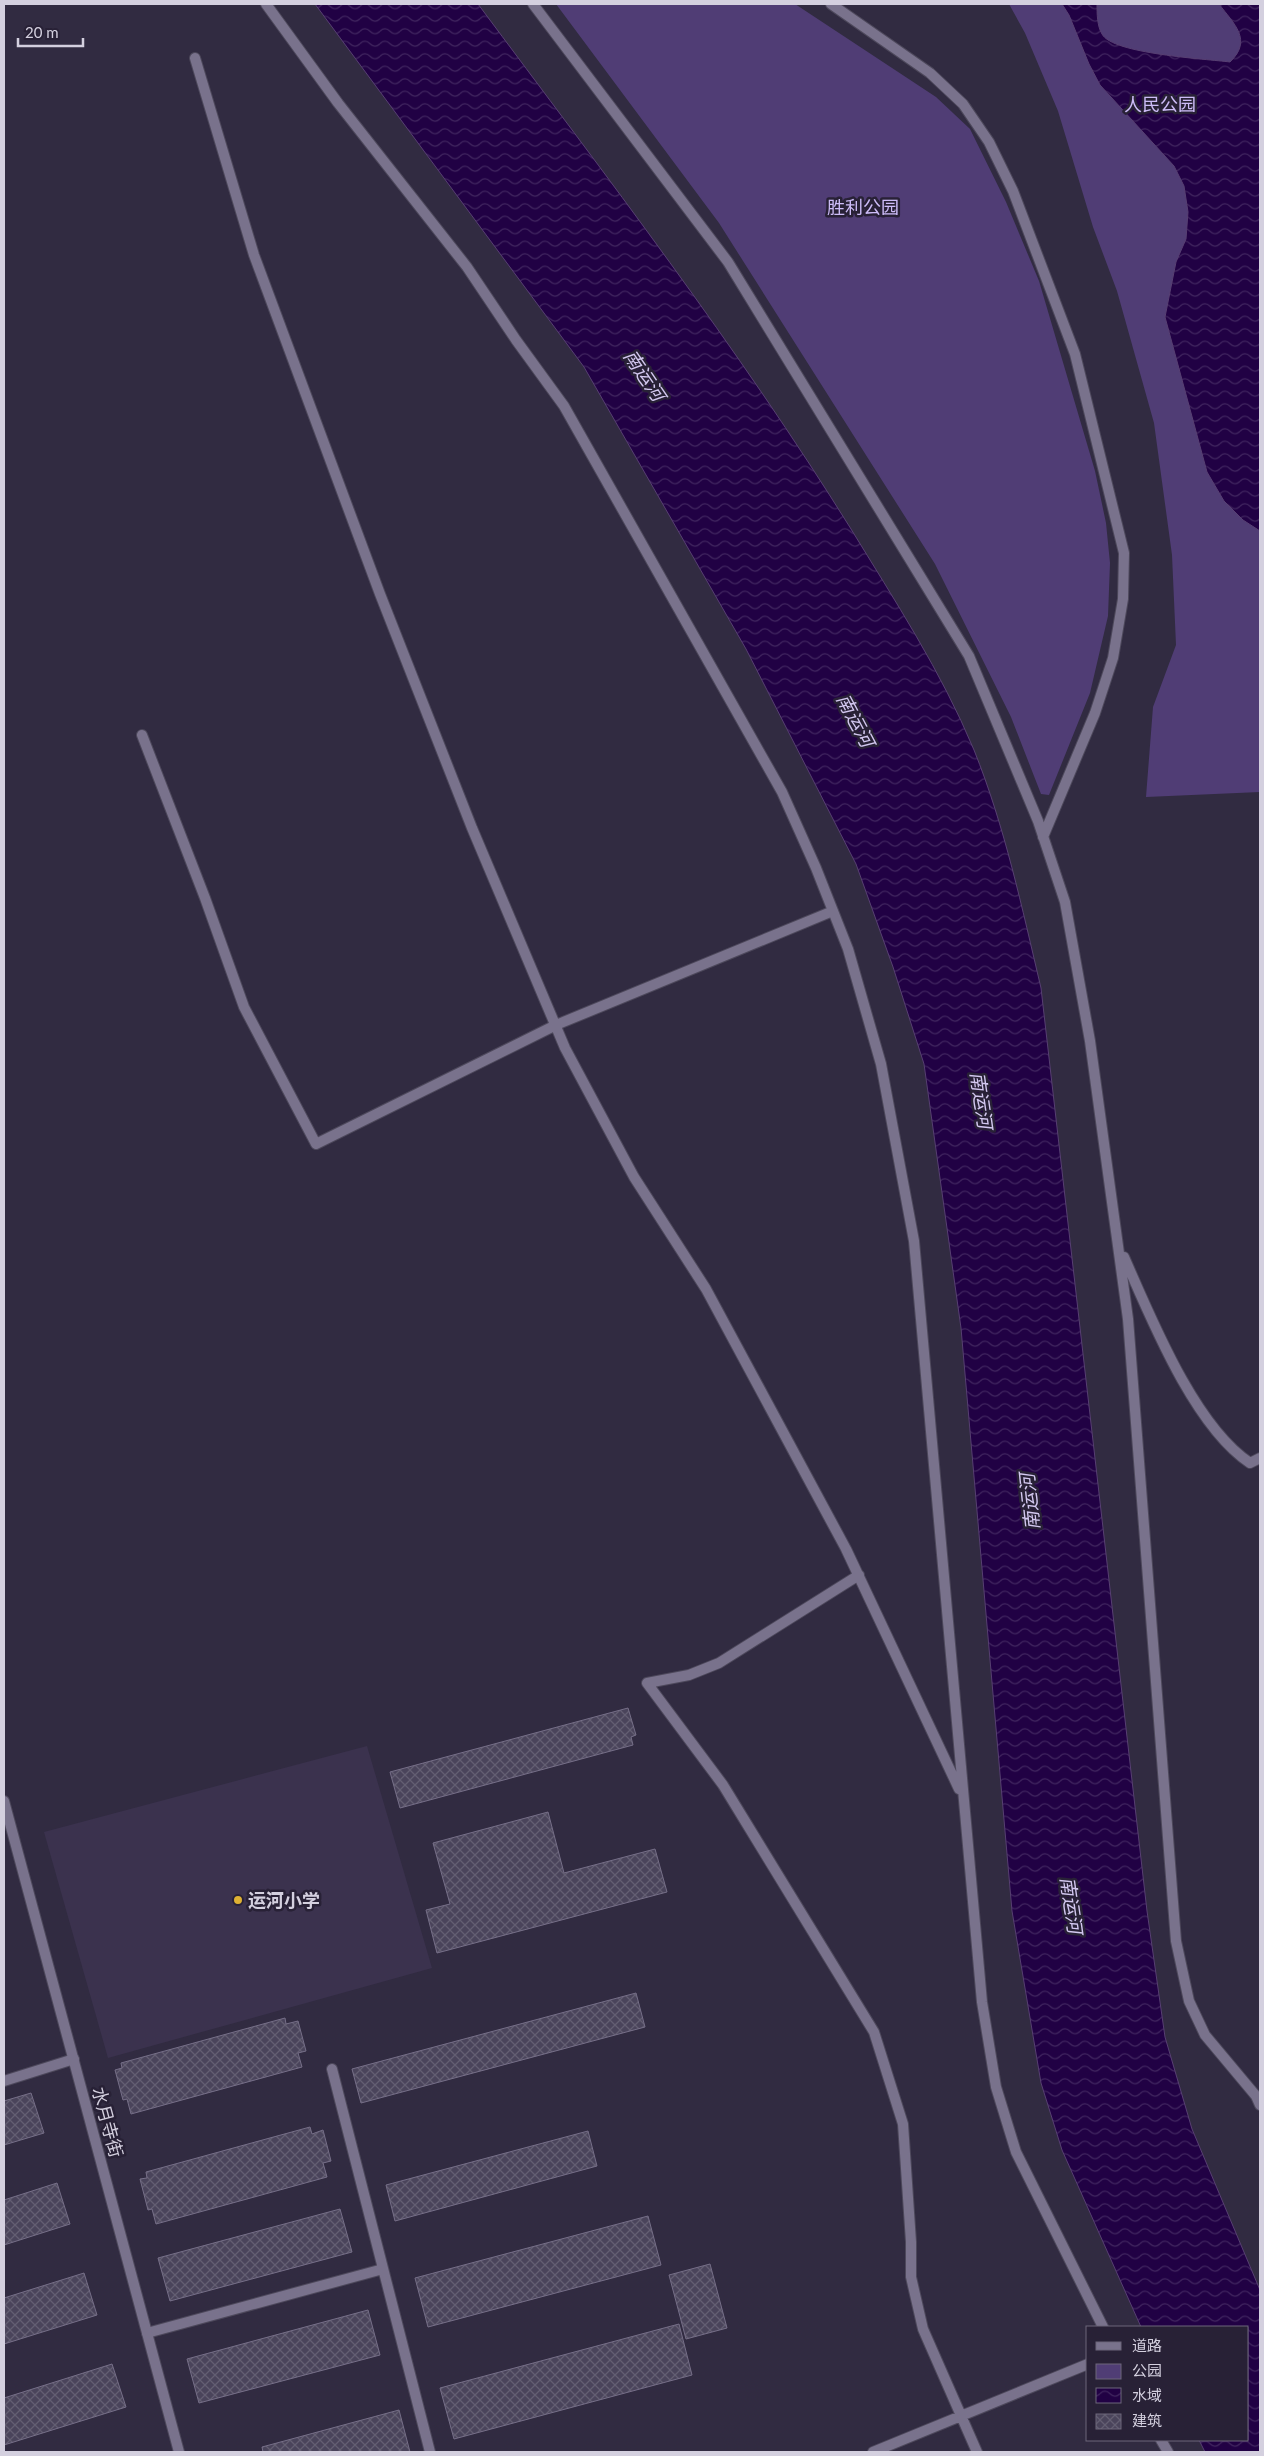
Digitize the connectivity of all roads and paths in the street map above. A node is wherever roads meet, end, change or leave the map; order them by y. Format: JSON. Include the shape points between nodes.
{"nodes":[{"id":1,"x":266,"y":4,"type":"edge"},
{"id":2,"x":533,"y":4,"type":"edge"},
{"id":3,"x":831,"y":4,"type":"edge"},
{"id":4,"x":195,"y":58,"type":"dead end"},
{"id":5,"x":142,"y":734,"type":"dead end"},
{"id":6,"x":1043,"y":837,"type":"junction"},
{"id":7,"x":833,"y":911,"type":"junction"},
{"id":8,"x":556,"y":1026,"type":"junction"},
{"id":9,"x":1119,"y":1246,"type":"junction"},
{"id":10,"x":1260,"y":1458,"type":"edge"},
{"id":11,"x":859,"y":1576,"type":"junction"},
{"id":12,"x":963,"y":1797,"type":"junction"},
{"id":13,"x":4,"y":1801,"type":"edge"},
{"id":14,"x":74,"y":2059,"type":"junction"},
{"id":15,"x":332,"y":2069,"type":"dead end"},
{"id":16,"x":4,"y":2081,"type":"edge"},
{"id":17,"x":1260,"y":2105,"type":"edge"},
{"id":18,"x":383,"y":2269,"type":"junction"},
{"id":19,"x":1103,"y":2326,"type":"edge"},
{"id":20,"x":148,"y":2333,"type":"junction"},
{"id":21,"x":1086,"y":2365,"type":"edge"},
{"id":22,"x":962,"y":2417,"type":"junction"},
{"id":23,"x":1162,"y":2441,"type":"edge"},
{"id":24,"x":179,"y":2452,"type":"edge"},
{"id":25,"x":430,"y":2452,"type":"edge"},
{"id":26,"x":873,"y":2452,"type":"edge"},
{"id":27,"x":977,"y":2452,"type":"edge"},
{"id":28,"x":1168,"y":2452,"type":"edge"}],
"edges":[{"from":1,"to":7,"type":"street","via":[[338,103],[467,267],[564,406],[782,792]]},
{"from":2,"to":6,"type":"street","via":[[728,262],[918,569],[969,656]]},
{"from":3,"to":6,"type":"street","via":[[930,73],[963,104],[989,142],[1013,191],[1074,354],[1124,553],[1123,600],[1113,658]]},
{"from":4,"to":8,"type":"street","via":[[254,255],[376,584],[472,828]]},
{"from":5,"to":8,"type":"street","via":[[244,1007],[316,1144]]},
{"from":6,"to":9,"type":"street","via":[[1067,912],[1090,1041]]},
{"from":7,"to":8,"type":"street"},
{"from":7,"to":12,"type":"street","via":[[848,949],[881,1064],[914,1241]]},
{"from":8,"to":11,"type":"street","via":[[634,1177],[706,1289]]},
{"from":9,"to":10,"type":"street","via":[[1184,1385],[1238,1455],[1250,1464]]},
{"from":9,"to":17,"type":"street","via":[[1128,1319],[1176,1941],[1189,2001],[1205,2036]]},
{"from":11,"to":12,"type":"street"},
{"from":11,"to":22,"type":"street","via":[[719,1663],[689,1675],[647,1683],[723,1785],[874,2032],[903,2124],[911,2277],[923,2329]]},
{"from":12,"to":19,"type":"street","via":[[982,2002],[996,2087],[1016,2152]]},
{"from":13,"to":14,"type":"street","name":"水月寺街"},
{"from":14,"to":16,"type":"street"},
{"from":14,"to":20,"type":"street","name":"水月寺街"},
{"from":15,"to":18,"type":"street"},
{"from":18,"to":20,"type":"street"},
{"from":18,"to":25,"type":"street"},
{"from":20,"to":24,"type":"street","name":"水月寺街"},
{"from":21,"to":22,"type":"street"},
{"from":22,"to":26,"type":"street"},
{"from":22,"to":27,"type":"street"},
{"from":23,"to":28,"type":"street"}]}
